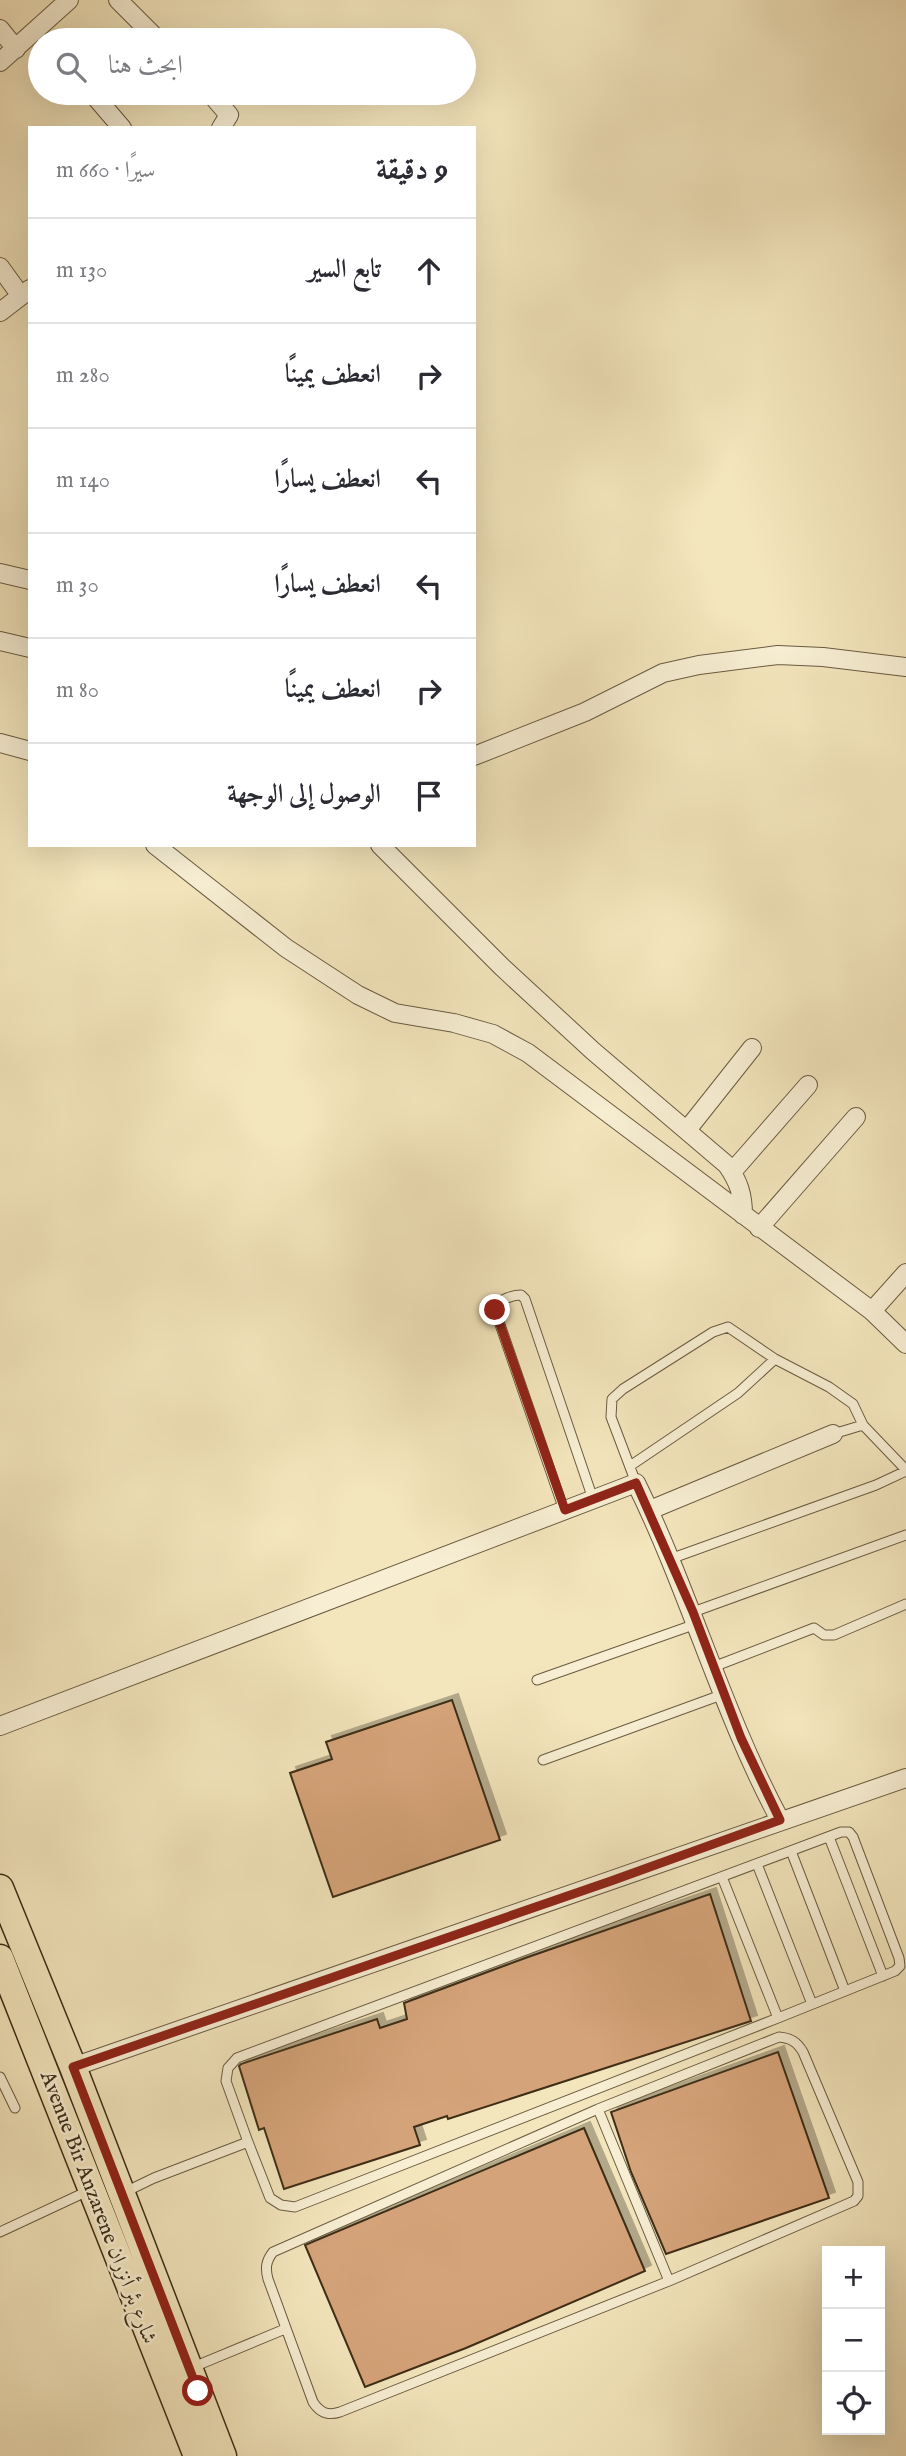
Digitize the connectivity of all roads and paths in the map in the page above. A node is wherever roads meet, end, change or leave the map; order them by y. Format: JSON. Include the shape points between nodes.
{"nodes":[{"id":1,"x":69,"y":0,"type":"edge"},
{"id":2,"x":118,"y":0,"type":"edge"},
{"id":3,"x":47,"y":28,"type":"edge"},
{"id":4,"x":146,"y":28,"type":"edge"},
{"id":5,"x":0,"y":29,"type":"edge"},
{"id":6,"x":28,"y":42,"type":"edge"},
{"id":7,"x":16,"y":49,"type":"junction"},
{"id":8,"x":0,"y":62,"type":"edge"},
{"id":9,"x":102,"y":105,"type":"edge"},
{"id":10,"x":220,"y":105,"type":"edge"},
{"id":11,"x":120,"y":126,"type":"edge"},
{"id":12,"x":222,"y":126,"type":"edge"},
{"id":13,"x":0,"y":267,"type":"edge"},
{"id":14,"x":26,"y":292,"type":"edge"},
{"id":15,"x":0,"y":312,"type":"edge"},
{"id":16,"x":0,"y":573,"type":"edge"},
{"id":17,"x":28,"y":580,"type":"edge"},
{"id":18,"x":0,"y":641,"type":"edge"},
{"id":19,"x":28,"y":648,"type":"edge"},
{"id":20,"x":906,"y":667,"type":"edge"},
{"id":21,"x":0,"y":743,"type":"edge"},
{"id":22,"x":28,"y":750,"type":"edge"},
{"id":23,"x":476,"y":755,"type":"edge"},
{"id":24,"x":158,"y":847,"type":"edge"},
{"id":25,"x":382,"y":847,"type":"edge"},
{"id":26,"x":752,"y":1048,"type":"dead end"},
{"id":27,"x":808,"y":1085,"type":"dead end"},
{"id":28,"x":856,"y":1117,"type":"dead end"},
{"id":29,"x":687,"y":1129,"type":"junction"},
{"id":30,"x":732,"y":1172,"type":"junction"},
{"id":31,"x":743,"y":1215,"type":"junction"},
{"id":32,"x":759,"y":1228,"type":"junction"},
{"id":33,"x":906,"y":1273,"type":"edge"},
{"id":34,"x":872,"y":1311,"type":"junction"},
{"id":35,"x":906,"y":1344,"type":"edge"},
{"id":36,"x":775,"y":1359,"type":"junction"},
{"id":37,"x":863,"y":1425,"type":"junction"},
{"id":38,"x":833,"y":1434,"type":"joint"},
{"id":39,"x":906,"y":1471,"type":"edge"},
{"id":40,"x":633,"y":1475,"type":"junction"},
{"id":41,"x":593,"y":1499,"type":"junction"},
{"id":42,"x":565,"y":1510,"type":"junction"},
{"id":43,"x":650,"y":1510,"type":"junction"},
{"id":44,"x":906,"y":1535,"type":"edge"},
{"id":45,"x":670,"y":1559,"type":"junction"},
{"id":46,"x":906,"y":1604,"type":"edge"},
{"id":47,"x":695,"y":1618,"type":"junction"},
{"id":48,"x":713,"y":1667,"type":"junction"},
{"id":49,"x":537,"y":1680,"type":"dead end"},
{"id":50,"x":724,"y":1694,"type":"junction"},
{"id":51,"x":0,"y":1726,"type":"edge"},
{"id":52,"x":543,"y":1760,"type":"dead end"},
{"id":53,"x":906,"y":1777,"type":"edge"},
{"id":54,"x":780,"y":1820,"type":"junction"},
{"id":55,"x":829,"y":1837,"type":"junction"},
{"id":56,"x":791,"y":1851,"type":"junction"},
{"id":57,"x":757,"y":1864,"type":"junction"},
{"id":58,"x":722,"y":1877,"type":"junction"},
{"id":59,"x":0,"y":1888,"type":"edge"},
{"id":60,"x":0,"y":1958,"type":"edge"},
{"id":61,"x":883,"y":1976,"type":"junction"},
{"id":62,"x":845,"y":1991,"type":"junction"},
{"id":63,"x":812,"y":2004,"type":"junction"},
{"id":64,"x":778,"y":2018,"type":"junction"},
{"id":65,"x":73,"y":2067,"type":"junction"},
{"id":66,"x":0,"y":2077,"type":"edge"},
{"id":67,"x":15,"y":2108,"type":"dead end"},
{"id":68,"x":598,"y":2109,"type":"junction"},
{"id":69,"x":248,"y":2142,"type":"junction"},
{"id":70,"x":92,"y":2189,"type":"junction"},
{"id":71,"x":121,"y":2194,"type":"junction"},
{"id":72,"x":0,"y":2232,"type":"edge"},
{"id":73,"x":669,"y":2281,"type":"junction"},
{"id":74,"x":285,"y":2329,"type":"junction"},
{"id":75,"x":190,"y":2369,"type":"junction"},
{"id":76,"x":197,"y":2456,"type":"edge"},
{"id":77,"x":223,"y":2456,"type":"edge"}],
"edges":[{"from":1,"to":3,"type":"street"},
{"from":2,"to":4,"type":"street"},
{"from":5,"to":7,"type":"street"},
{"from":6,"to":7,"type":"street"},
{"from":7,"to":8,"type":"street"},
{"from":9,"to":11,"type":"street"},
{"from":10,"to":12,"type":"street","via":[[229,115]]},
{"from":13,"to":14,"type":"street"},
{"from":14,"to":15,"type":"street"},
{"from":16,"to":17,"type":"street"},
{"from":18,"to":19,"type":"street"},
{"from":20,"to":23,"type":"street","via":[[778,655],[699,665],[663,673],[584,712]]},
{"from":21,"to":22,"type":"street"},
{"from":24,"to":31,"type":"street","via":[[286,948],[358,995],[395,1013],[493,1034],[528,1053]]},
{"from":25,"to":29,"type":"street","via":[[502,967]]},
{"from":26,"to":29,"type":"street"},
{"from":27,"to":30,"type":"street"},
{"from":28,"to":32,"type":"street"},
{"from":29,"to":30,"type":"street"},
{"from":30,"to":31,"type":"street","via":[[740,1186]]},
{"from":31,"to":32,"type":"street"},
{"from":32,"to":34,"type":"street"},
{"from":33,"to":34,"type":"street"},
{"from":34,"to":35,"type":"street"},
{"from":36,"to":37,"type":"lane","via":[[853,1404]]},
{"from":36,"to":40,"type":"lane"},
{"from":36,"to":40,"type":"lane","via":[[728,1326],[623,1389],[612,1399],[611,1417]]},
{"from":37,"to":38,"type":"lane"},
{"from":37,"to":39,"type":"lane"},
{"from":38,"to":43,"type":"street"},
{"from":39,"to":45,"type":"lane"},
{"from":40,"to":41,"type":"street"},
{"from":40,"to":43,"type":"street"},
{"from":41,"to":42,"type":"street"},
{"from":41,"to":42,"type":"lane","via":[[525,1299],[516,1296],[499,1301],[495,1310]]},
{"from":42,"to":51,"type":"street"},
{"from":43,"to":45,"type":"street"},
{"from":44,"to":47,"type":"lane"},
{"from":45,"to":47,"type":"street"},
{"from":46,"to":48,"type":"lane","via":[[834,1635],[814,1628]]},
{"from":47,"to":48,"type":"street"},
{"from":47,"to":49,"type":"lane"},
{"from":48,"to":50,"type":"street"},
{"from":50,"to":52,"type":"lane"},
{"from":50,"to":54,"type":"street"},
{"from":53,"to":54,"type":"street"},
{"from":54,"to":65,"type":"street"},
{"from":55,"to":56,"type":"lane"},
{"from":55,"to":61,"type":"lane"},
{"from":55,"to":61,"type":"lane","via":[[841,1832],[853,1837],[899,1958],[900,1966]]},
{"from":56,"to":57,"type":"lane"},
{"from":56,"to":62,"type":"lane"},
{"from":57,"to":58,"type":"lane"},
{"from":57,"to":63,"type":"lane"},
{"from":58,"to":64,"type":"lane"},
{"from":58,"to":69,"type":"lane","via":[[237,2058],[228,2068],[226,2081]]},
{"from":59,"to":65,"type":"main road","name":"Avenue Bir Anzarene شارع بئر أنزران"},
{"from":60,"to":70,"type":"main road","name":"Avenue Bir Anzarene شارع بئر أنزران"},
{"from":61,"to":62,"type":"lane"},
{"from":62,"to":63,"type":"lane"},
{"from":63,"to":64,"type":"lane"},
{"from":64,"to":69,"type":"lane","via":[[295,2207],[270,2198]]},
{"from":65,"to":71,"type":"main road","name":"Avenue Bir Anzarene شارع بئر أنزران"},
{"from":66,"to":67,"type":"lane"},
{"from":68,"to":73,"type":"lane"},
{"from":68,"to":73,"type":"lane","via":[[779,2037],[789,2038],[803,2052],[858,2182],[858,2196],[848,2205]]},
{"from":68,"to":74,"type":"lane","via":[[273,2252],[265,2269]]},
{"from":69,"to":71,"type":"lane"},
{"from":70,"to":72,"type":"lane"},
{"from":70,"to":76,"type":"main road","name":"Avenue Bir Anzarene شارع بئر أنزران"},
{"from":71,"to":75,"type":"main road","name":"Avenue Bir Anzarene شارع بئر أنزران"},
{"from":73,"to":74,"type":"lane","via":[[333,2414],[324,2414],[313,2402]]},
{"from":74,"to":75,"type":"lane"},
{"from":75,"to":77,"type":"main road","name":"Avenue Bir Anzarene شارع بئر أنزران"}]}
